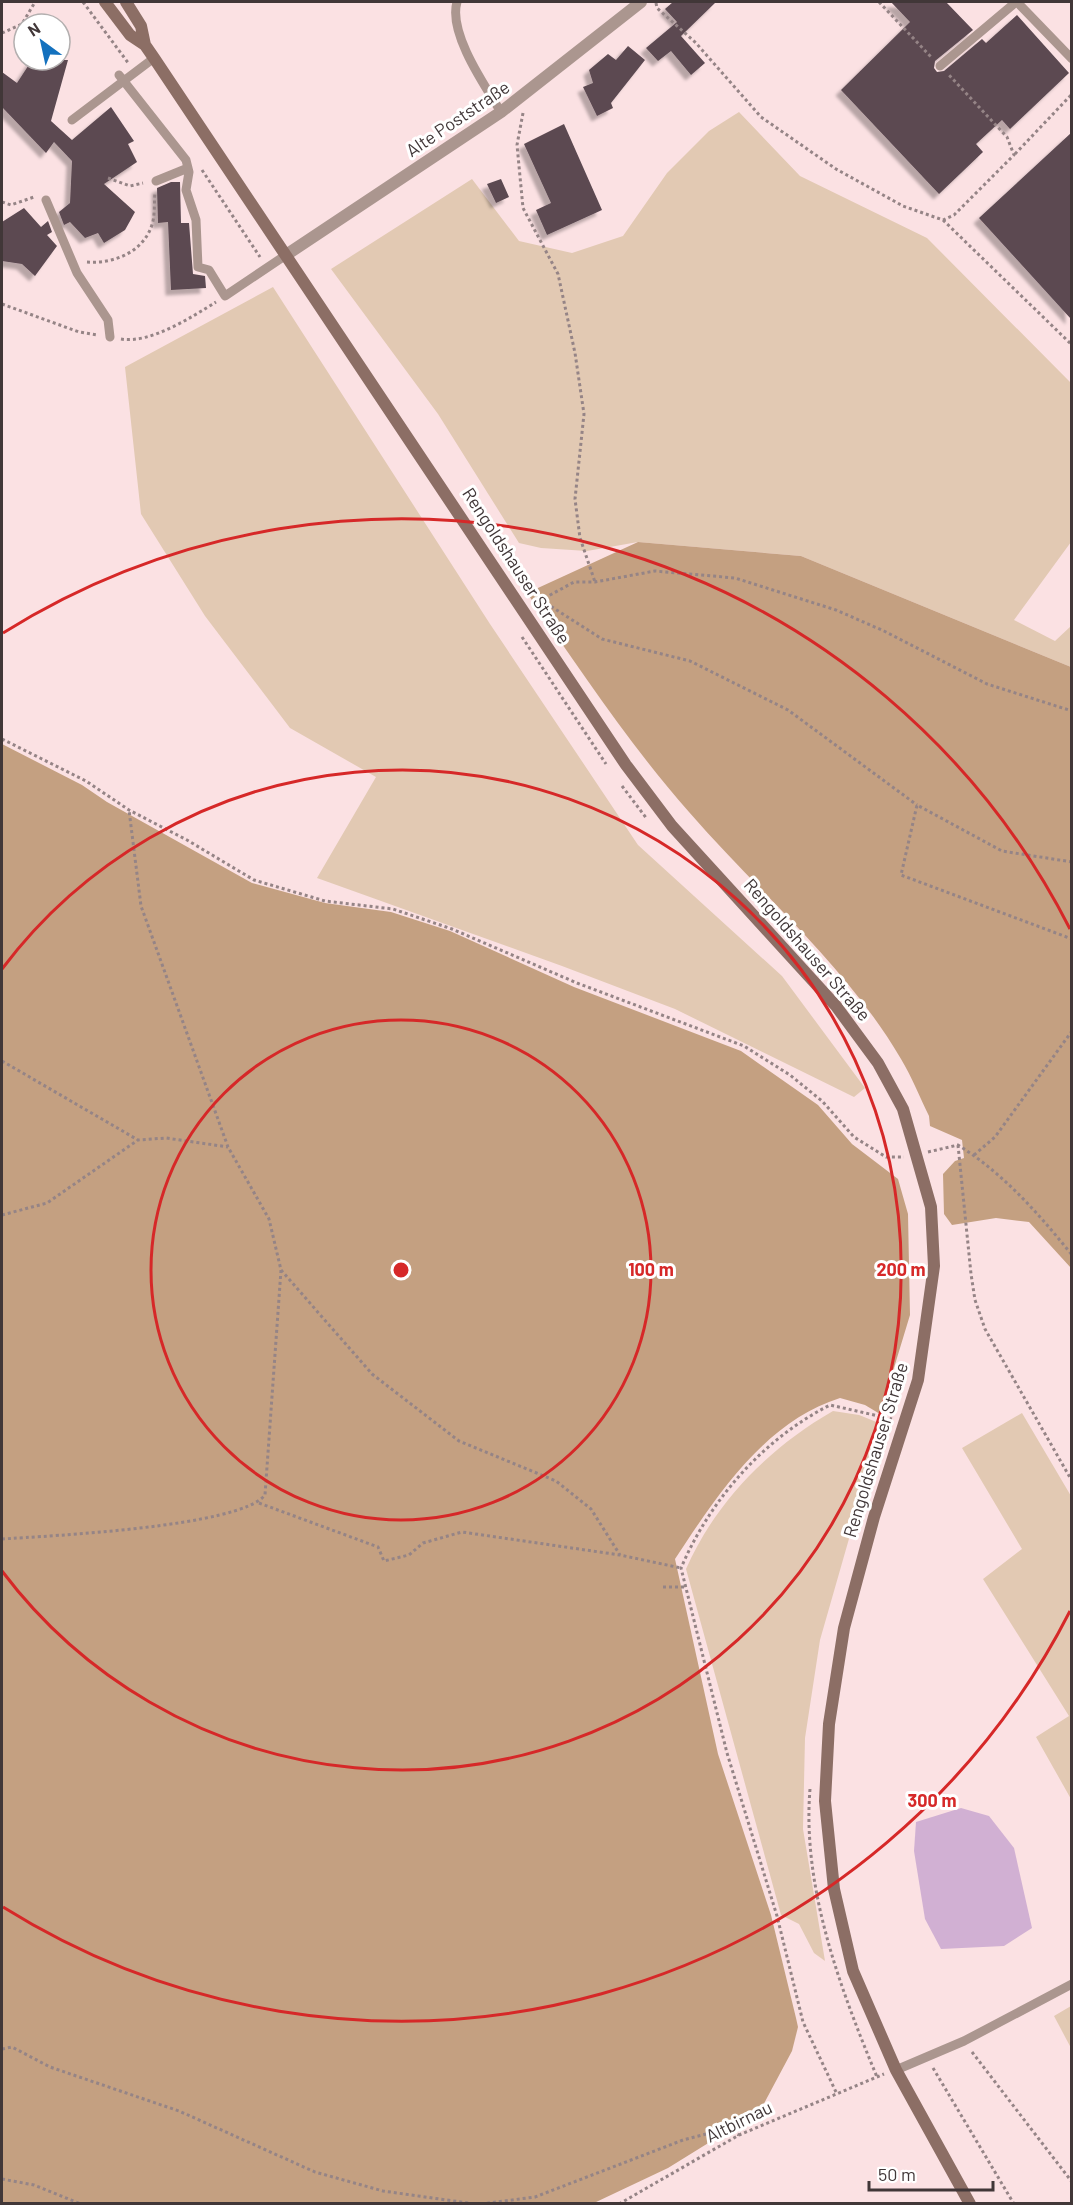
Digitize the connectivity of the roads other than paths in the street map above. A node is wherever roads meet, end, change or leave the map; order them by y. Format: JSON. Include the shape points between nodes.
{"nodes":[{"id":1,"x":105,"y":2,"type":"edge"},
{"id":2,"x":126,"y":2,"type":"edge"},
{"id":3,"x":458,"y":2,"type":"edge"},
{"id":4,"x":641,"y":2,"type":"edge"},
{"id":5,"x":1016,"y":2,"type":"edge"},
{"id":6,"x":145,"y":45,"type":"junction"},
{"id":7,"x":154,"y":58,"type":"junction"},
{"id":8,"x":1071,"y":60,"type":"edge"},
{"id":9,"x":940,"y":66,"type":"road end"},
{"id":10,"x":122,"y":78,"type":"junction"},
{"id":11,"x":501,"y":112,"type":"junction"},
{"id":12,"x":72,"y":120,"type":"dead end"},
{"id":13,"x":188,"y":168,"type":"junction"},
{"id":14,"x":156,"y":181,"type":"road end"},
{"id":15,"x":46,"y":200,"type":"road end"},
{"id":16,"x":286,"y":255,"type":"junction"},
{"id":17,"x":110,"y":337,"type":"road end"},
{"id":18,"x":1071,"y":1984,"type":"edge"},
{"id":19,"x":896,"y":2070,"type":"junction"},
{"id":20,"x":970,"y":2204,"type":"edge"}],
"edges":[{"from":1,"to":6,"type":"street","via":[[130,35]]},
{"from":2,"to":6,"type":"street","via":[[141,26]]},
{"from":3,"to":11,"type":"lane","via":[[454,12],[472,68]]},
{"from":4,"to":11,"type":"street","name":"Alte Poststraße"},
{"from":5,"to":8,"type":"lane"},
{"from":5,"to":9,"type":"lane"},
{"from":6,"to":7,"type":"street"},
{"from":7,"to":10,"type":"lane"},
{"from":7,"to":16,"type":"street","name":"Rengoldshauser Straße"},
{"from":10,"to":12,"type":"lane"},
{"from":10,"to":13,"type":"lane","via":[[186,160]]},
{"from":11,"to":16,"type":"street","name":"Alte Poststraße"},
{"from":13,"to":14,"type":"lane"},
{"from":13,"to":16,"type":"lane","via":[[186,190],[196,220],[198,267],[209,270],[225,296]]},
{"from":15,"to":17,"type":"lane","via":[[72,261],[108,320]]},
{"from":16,"to":19,"type":"street","name":"Rengoldshauser Straße","via":[[626,765],[672,826],[836,1006],[878,1063],[903,1109],[931,1207],[934,1266],[926,1334],[912,1401],[874,1517],[844,1628],[828,1724],[825,1801],[834,1889],[853,1971]]},
{"from":18,"to":19,"type":"lane","via":[[964,2041]]},
{"from":19,"to":20,"type":"street","name":"Rengoldshauser Straße"}]}
